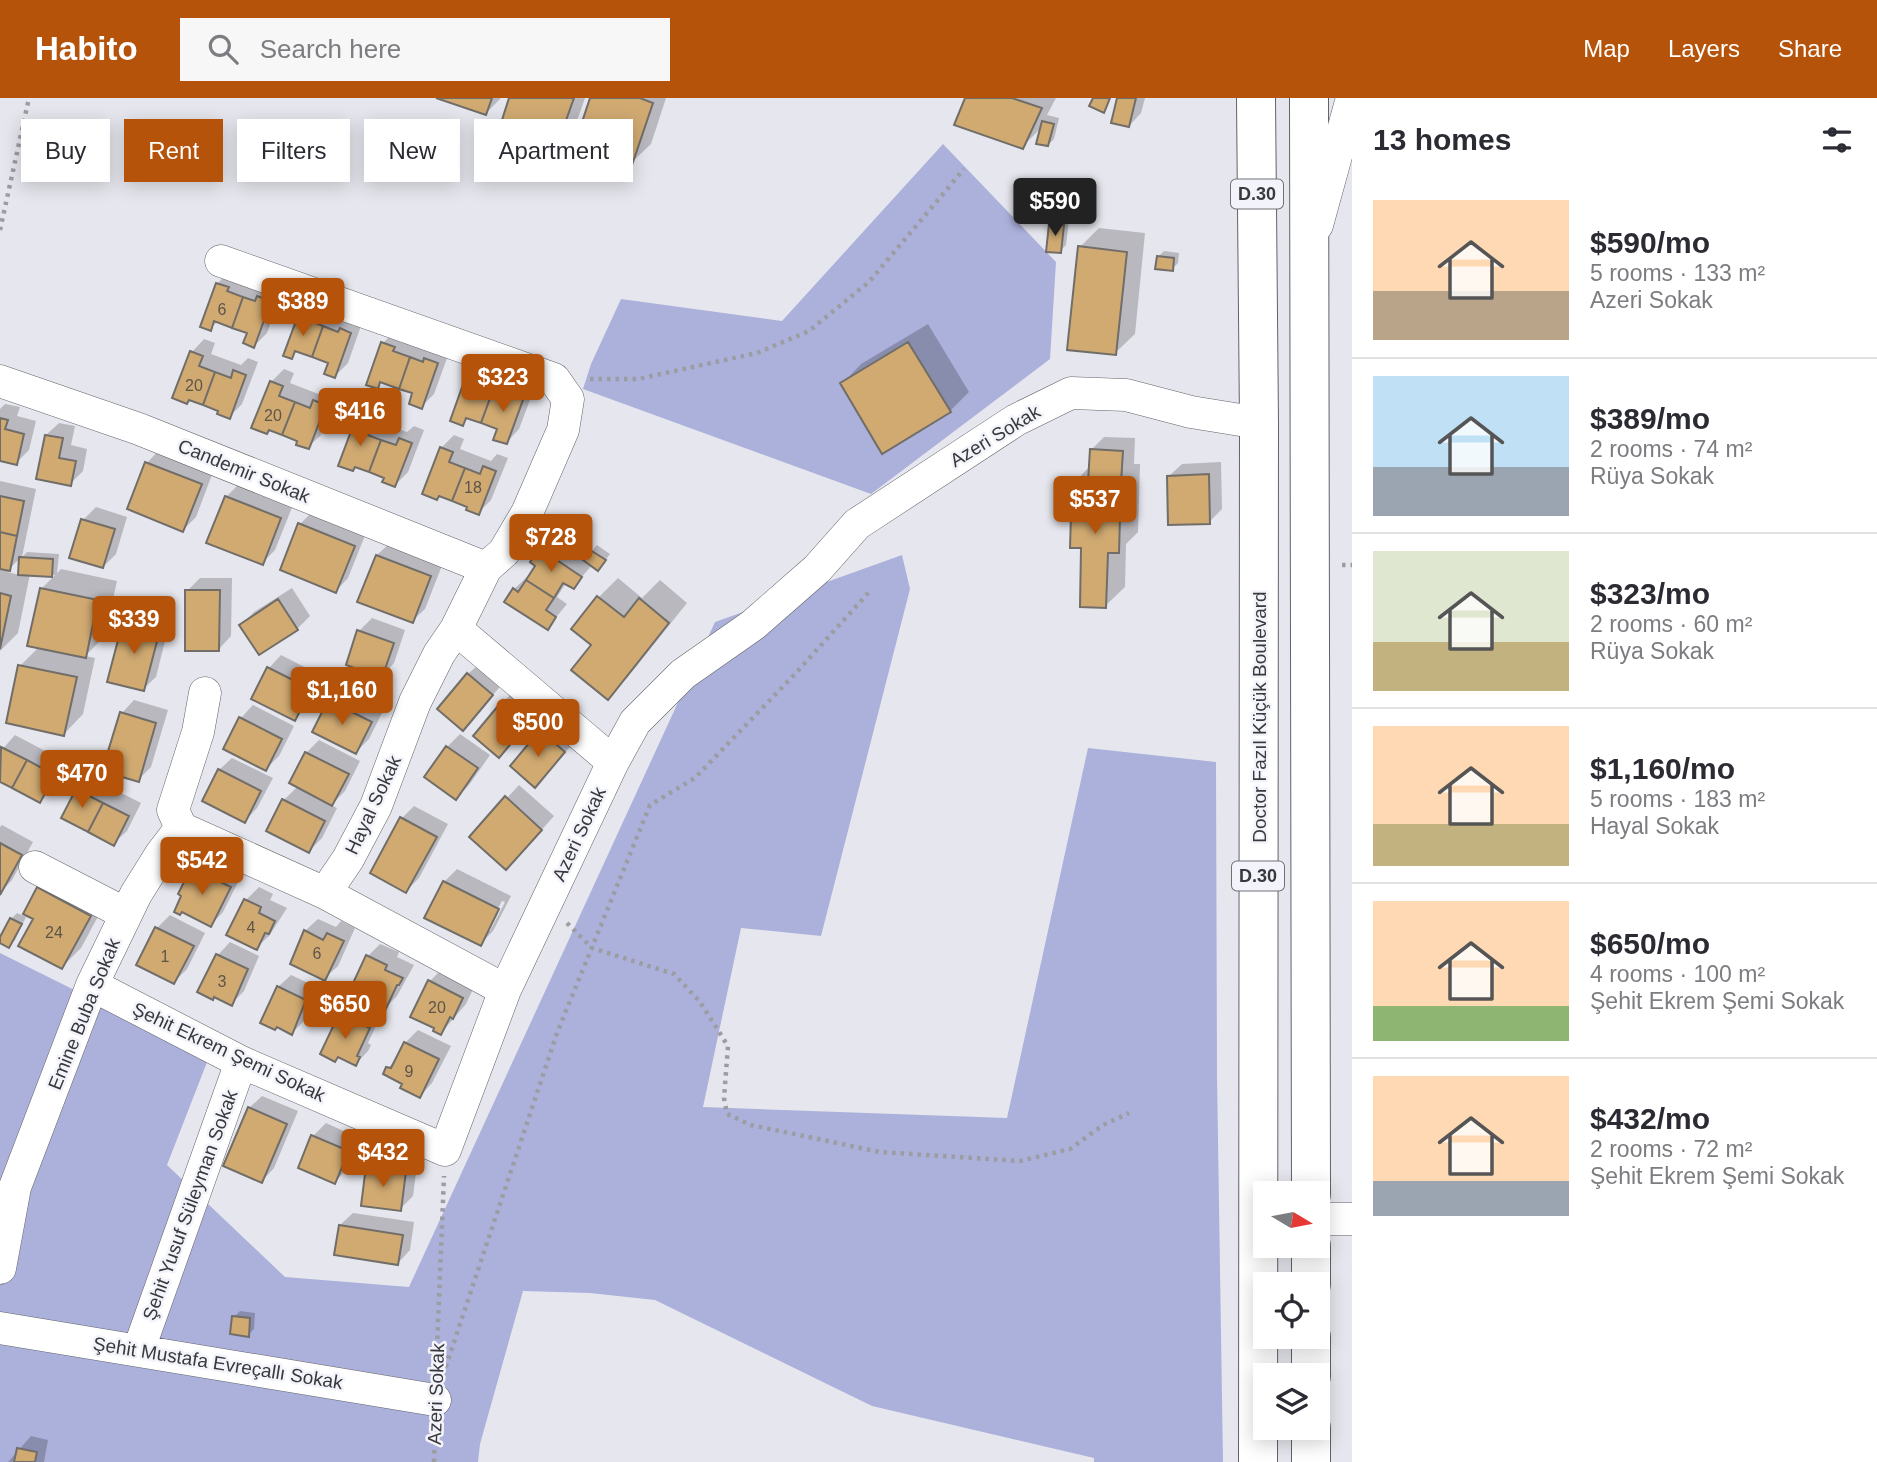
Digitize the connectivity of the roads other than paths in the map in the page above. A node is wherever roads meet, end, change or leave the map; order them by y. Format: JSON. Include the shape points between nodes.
{"nodes":[{"id":1,"x":1256,"y":98,"type":"edge"},
{"id":2,"x":1309,"y":98,"type":"edge"},
{"id":3,"x":1352,"y":98,"type":"edge"},
{"id":4,"x":1310,"y":248,"type":"junction"},
{"id":5,"x":221,"y":261,"type":"dead end"},
{"id":6,"x":0,"y":381,"type":"edge"},
{"id":7,"x":1259,"y":423,"type":"junction"},
{"id":8,"x":485,"y":568,"type":"junction"},
{"id":9,"x":456,"y":629,"type":"junction"},
{"id":10,"x":205,"y":693,"type":"dead end"},
{"id":11,"x":613,"y":762,"type":"junction"},
{"id":12,"x":181,"y":828,"type":"junction"},
{"id":13,"x":36,"y":867,"type":"dead end"},
{"id":14,"x":325,"y":894,"type":"junction"},
{"id":15,"x":126,"y":914,"type":"junction"},
{"id":16,"x":92,"y":985,"type":"junction"},
{"id":17,"x":505,"y":990,"type":"junction"},
{"id":18,"x":241,"y":1062,"type":"junction"},
{"id":19,"x":445,"y":1150,"type":"joint"},
{"id":20,"x":1311,"y":1181,"type":"edge"},
{"id":21,"x":8,"y":1185,"type":"edge"},
{"id":22,"x":1330,"y":1219,"type":"edge"},
{"id":23,"x":1352,"y":1219,"type":"edge"},
{"id":24,"x":0,"y":1268,"type":"edge"},
{"id":25,"x":0,"y":1328,"type":"edge"},
{"id":26,"x":139,"y":1349,"type":"junction"},
{"id":27,"x":435,"y":1400,"type":"road end"},
{"id":28,"x":1311,"y":1440,"type":"edge"},
{"id":29,"x":1258,"y":1462,"type":"edge"},
{"id":30,"x":1311,"y":1462,"type":"edge"}],
"edges":[{"from":1,"to":7,"type":"highway","name":"Doctor Fazıl Küçük Boulevard","number":"D.30"},
{"from":2,"to":4,"type":"highway","number":"D.30"},
{"from":3,"to":4,"type":"street"},
{"from":4,"to":20,"type":"highway","number":"D.30"},
{"from":5,"to":8,"type":"street","name":"Hayal Sokak","via":[[554,379],[568,399],[563,430],[527,513],[504,552]]},
{"from":6,"to":8,"type":"street","name":"Candemir Sokak","via":[[139,429]]},
{"from":7,"to":11,"type":"street","name":"Azeri Sokak","via":[[1126,395],[1071,393],[1016,419],[857,524],[817,569],[753,625],[683,674],[635,722]]},
{"from":7,"to":29,"type":"highway","name":"Doctor Fazıl Küçük Boulevard","number":"D.30"},
{"from":8,"to":9,"type":"street","name":"Hayal Sokak"},
{"from":9,"to":11,"type":"street"},
{"from":9,"to":14,"type":"street","name":"Hayal Sokak","via":[[415,702],[376,806]]},
{"from":10,"to":12,"type":"street","via":[[198,732],[173,810]]},
{"from":11,"to":17,"type":"street","name":"Azeri Sokak"},
{"from":12,"to":14,"type":"street"},
{"from":12,"to":15,"type":"street","name":"Emine Buba Sokak"},
{"from":13,"to":15,"type":"street"},
{"from":14,"to":17,"type":"street"},
{"from":15,"to":16,"type":"street","name":"Emine Buba Sokak"},
{"from":16,"to":18,"type":"street","name":"Şehit Ekrem Şemi Sokak"},
{"from":16,"to":21,"type":"street","name":"Emine Buba Sokak"},
{"from":17,"to":19,"type":"street","name":"Azeri Sokak"},
{"from":18,"to":19,"type":"street","name":"Şehit Ekrem Şemi Sokak"},
{"from":18,"to":26,"type":"street","name":"Şehit Yusuf Süleyman Sokak"},
{"from":21,"to":24,"type":"street","name":"Emine Buba Sokak"},
{"from":22,"to":23,"type":"street"},
{"from":25,"to":26,"type":"street","name":"Şehit Mustafa Evreçallı Sokak"},
{"from":26,"to":27,"type":"street","name":"Şehit Mustafa Evreçallı Sokak"},
{"from":28,"to":30,"type":"highway"}]}
